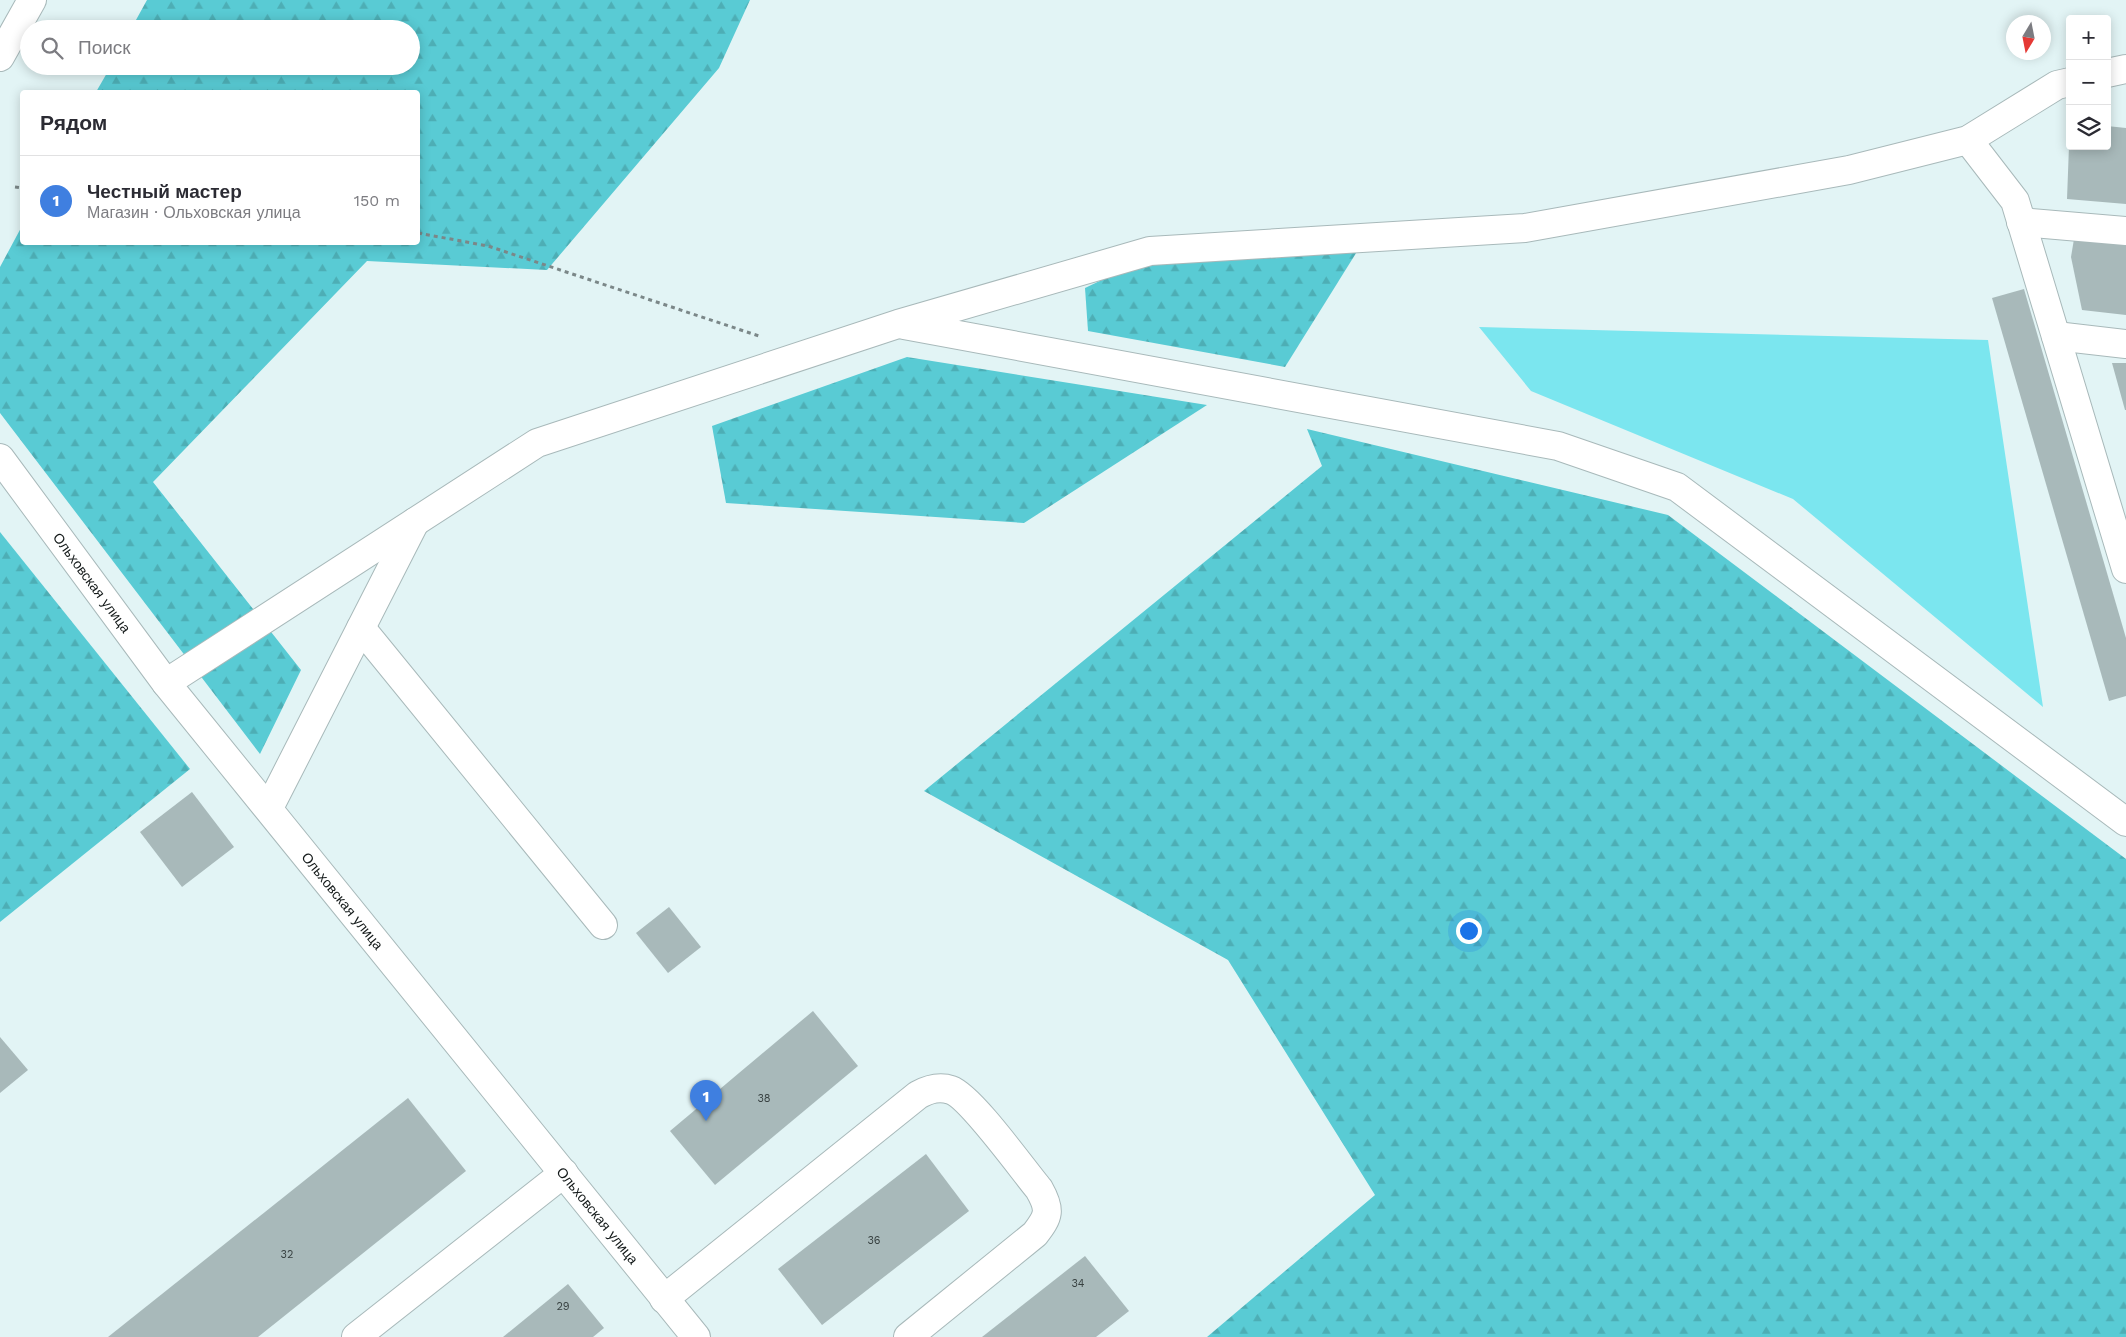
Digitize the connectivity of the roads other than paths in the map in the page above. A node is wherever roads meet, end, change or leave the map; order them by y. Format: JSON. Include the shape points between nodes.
{"nodes":[{"id":1,"x":32,"y":0,"type":"edge"},
{"id":2,"x":21,"y":20,"type":"edge"},
{"id":3,"x":20,"y":21,"type":"edge"},
{"id":4,"x":0,"y":57,"type":"edge"},
{"id":5,"x":2126,"y":69,"type":"edge"},
{"id":6,"x":2111,"y":72,"type":"edge"},
{"id":7,"x":2066,"y":83,"type":"edge"},
{"id":8,"x":1968,"y":140,"type":"junction"},
{"id":9,"x":2021,"y":222,"type":"junction"},
{"id":10,"x":2126,"y":231,"type":"edge"},
{"id":11,"x":898,"y":324,"type":"junction"},
{"id":12,"x":2056,"y":336,"type":"junction"},
{"id":13,"x":2126,"y":344,"type":"edge"},
{"id":14,"x":0,"y":458,"type":"edge"},
{"id":15,"x":416,"y":521,"type":"junction"},
{"id":16,"x":2126,"y":569,"type":"edge"},
{"id":17,"x":361,"y":628,"type":"junction"},
{"id":18,"x":166,"y":683,"type":"junction"},
{"id":19,"x":269,"y":808,"type":"junction"},
{"id":20,"x":2126,"y":822,"type":"edge"},
{"id":21,"x":603,"y":925,"type":"dead end"},
{"id":22,"x":564,"y":1173,"type":"junction"},
{"id":23,"x":664,"y":1298,"type":"junction"},
{"id":24,"x":356,"y":1337,"type":"edge"},
{"id":25,"x":696,"y":1337,"type":"edge"},
{"id":26,"x":908,"y":1337,"type":"edge"}],
"edges":[{"from":1,"to":2,"type":"street"},
{"from":3,"to":4,"type":"street"},
{"from":5,"to":6,"type":"street"},
{"from":7,"to":8,"type":"street","via":[[2057,85]]},
{"from":8,"to":9,"type":"street","via":[[2015,201]]},
{"from":8,"to":11,"type":"street","via":[[1849,170],[1525,228],[1150,251]]},
{"from":9,"to":10,"type":"street"},
{"from":9,"to":12,"type":"street"},
{"from":11,"to":15,"type":"street","via":[[537,443]]},
{"from":11,"to":20,"type":"street","via":[[1558,446],[1677,487]]},
{"from":12,"to":13,"type":"street"},
{"from":12,"to":16,"type":"street"},
{"from":14,"to":18,"type":"street","name":"Ольховская улица"},
{"from":15,"to":17,"type":"street"},
{"from":15,"to":18,"type":"street"},
{"from":17,"to":19,"type":"street"},
{"from":17,"to":21,"type":"street"},
{"from":18,"to":19,"type":"street","name":"Ольховская улица"},
{"from":19,"to":22,"type":"street","name":"Ольховская улица"},
{"from":22,"to":23,"type":"street","name":"Ольховская улица"},
{"from":22,"to":24,"type":"street"},
{"from":23,"to":25,"type":"street","name":"Ольховская улица"},
{"from":23,"to":26,"type":"street","via":[[918,1094],[931,1088],[951,1090],[967,1101],[1039,1190],[1048,1204],[1046,1220],[1035,1234]]}]}
